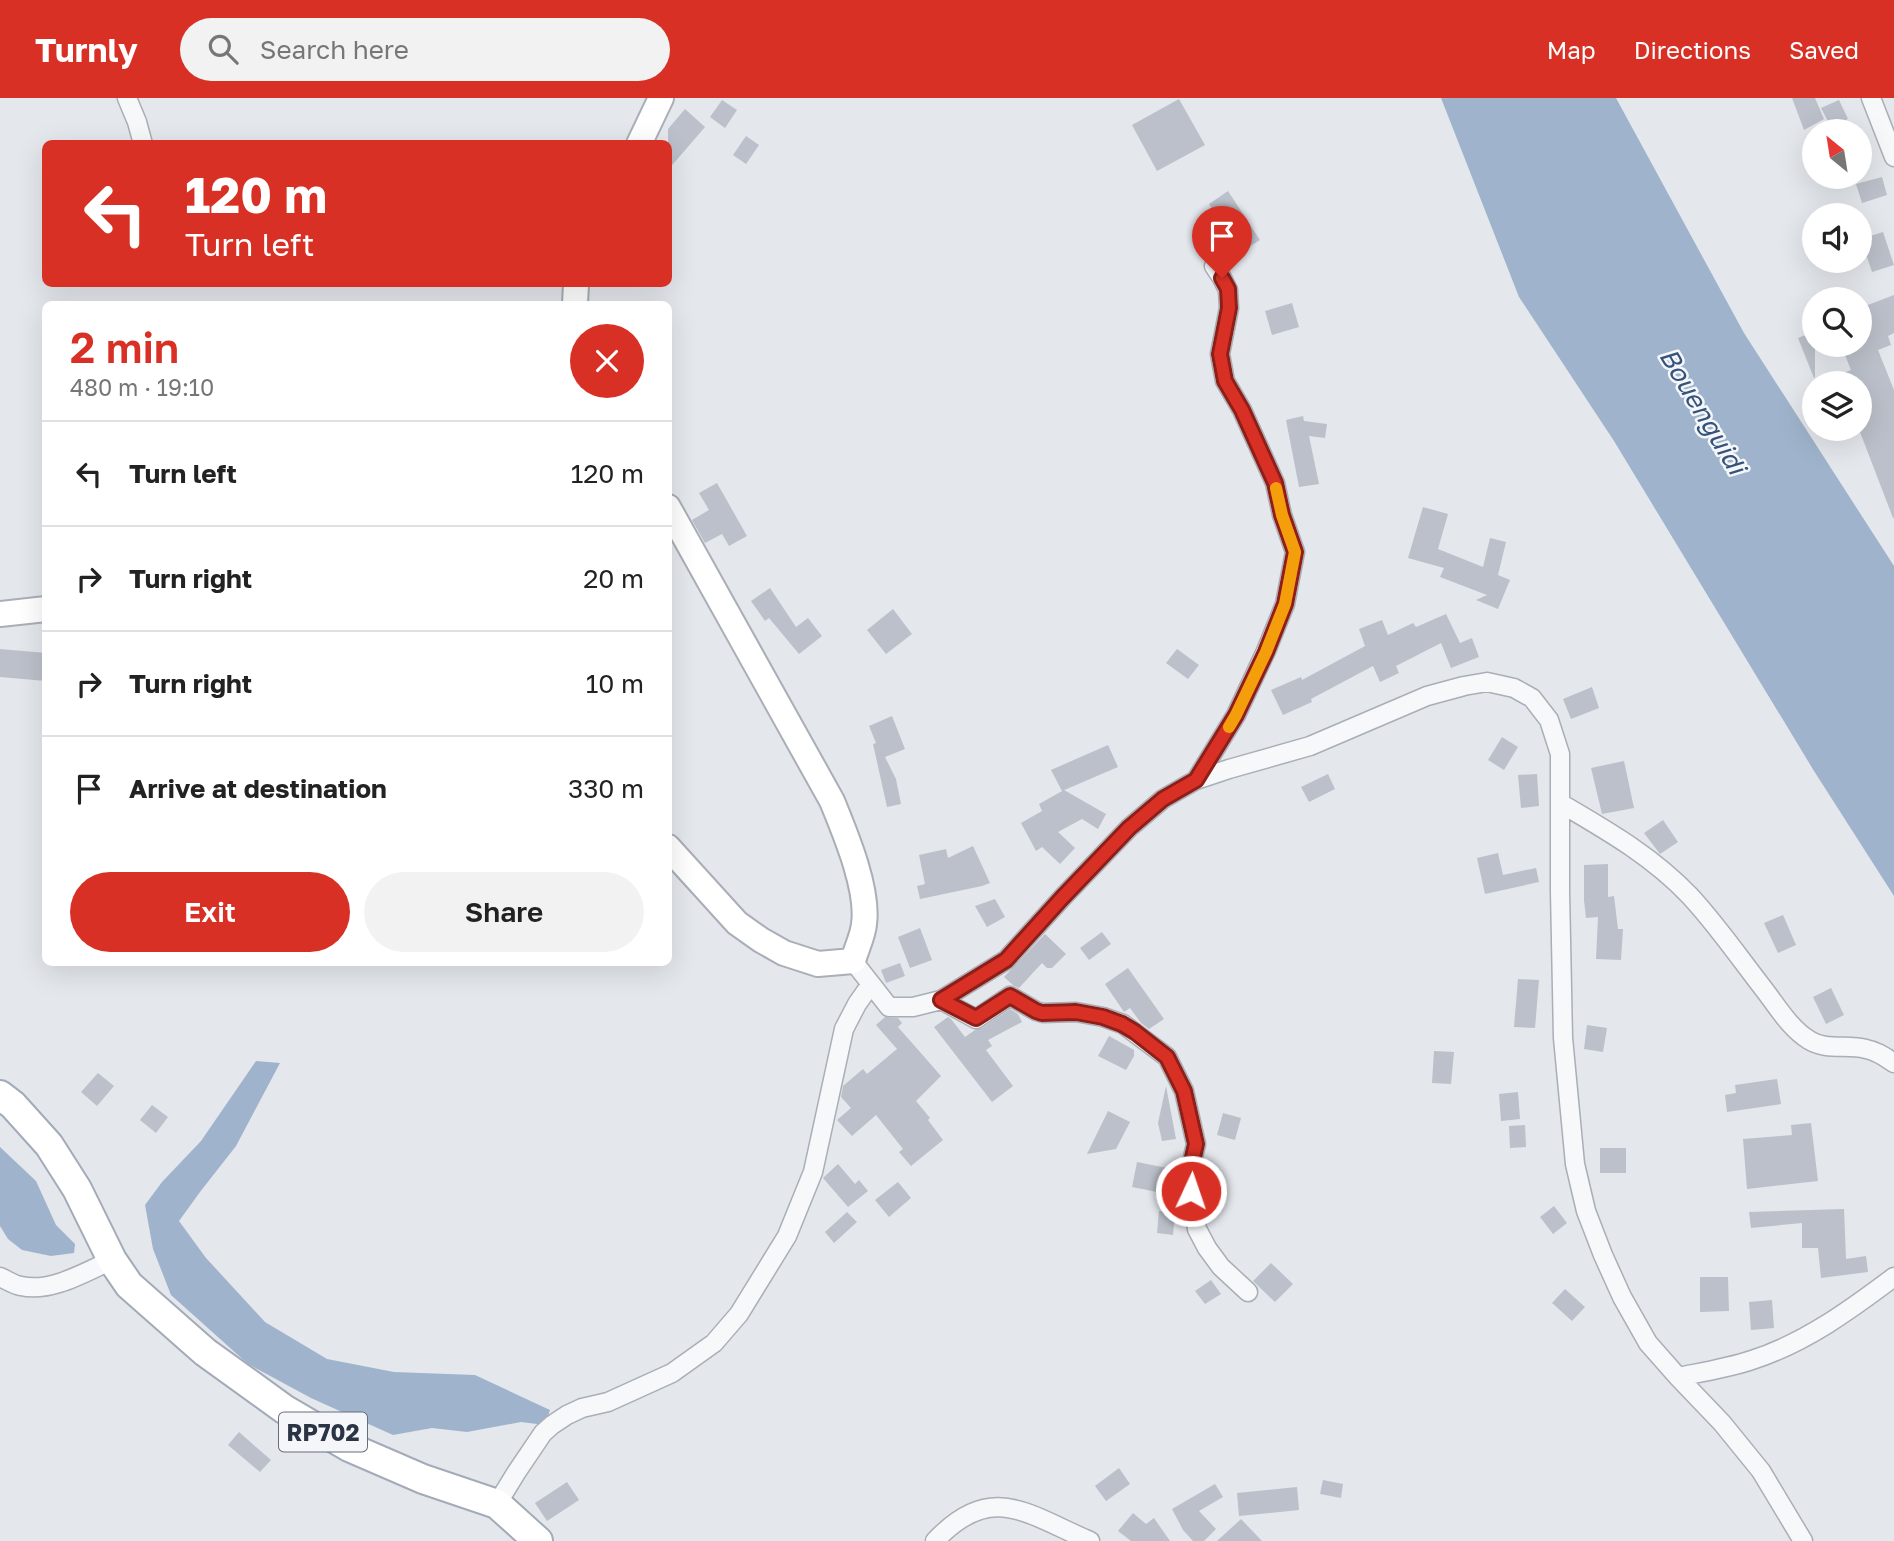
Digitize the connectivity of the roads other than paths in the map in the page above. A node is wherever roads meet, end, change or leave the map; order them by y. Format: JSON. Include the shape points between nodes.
{"nodes":[{"id":1,"x":127,"y":98,"type":"edge"},
{"id":2,"x":661,"y":98,"type":"edge"},
{"id":3,"x":1871,"y":98,"type":"edge"},
{"id":4,"x":143,"y":140,"type":"edge"},
{"id":5,"x":641,"y":140,"type":"edge"},
{"id":6,"x":1894,"y":157,"type":"edge"},
{"id":7,"x":1214,"y":266,"type":"dead end"},
{"id":8,"x":672,"y":515,"type":"edge"},
{"id":9,"x":42,"y":609,"type":"edge"},
{"id":10,"x":0,"y":614,"type":"edge"},
{"id":11,"x":1196,"y":780,"type":"junction"},
{"id":12,"x":1560,"y":803,"type":"junction"},
{"id":13,"x":672,"y":850,"type":"edge"},
{"id":14,"x":853,"y":961,"type":"junction"},
{"id":15,"x":871,"y":984,"type":"junction"},
{"id":16,"x":941,"y":1000,"type":"junction"},
{"id":17,"x":1894,"y":1063,"type":"edge"},
{"id":18,"x":0,"y":1095,"type":"edge"},
{"id":19,"x":112,"y":1260,"type":"junction"},
{"id":20,"x":1894,"y":1277,"type":"edge"},
{"id":21,"x":0,"y":1278,"type":"edge"},
{"id":22,"x":1248,"y":1292,"type":"dead end"},
{"id":23,"x":1678,"y":1377,"type":"junction"},
{"id":24,"x":497,"y":1504,"type":"junction"},
{"id":25,"x":538,"y":1541,"type":"edge"},
{"id":26,"x":935,"y":1541,"type":"edge"},
{"id":27,"x":1090,"y":1541,"type":"edge"},
{"id":28,"x":1803,"y":1541,"type":"edge"}],
"edges":[{"from":1,"to":4,"type":"street"},
{"from":2,"to":5,"type":"main road"},
{"from":3,"to":6,"type":"street"},
{"from":7,"to":11,"type":"street","via":[[1228,289],[1220,354],[1225,381],[1275,483],[1295,552],[1285,604],[1266,652],[1236,715]]},
{"from":8,"to":14,"type":"main road","via":[[832,801],[849,842],[862,891],[864,923]]},
{"from":9,"to":10,"type":"main road"},
{"from":11,"to":12,"type":"street","via":[[1310,746],[1427,696],[1487,682],[1532,698],[1549,720],[1560,754]]},
{"from":11,"to":16,"type":"street","via":[[1163,799],[1129,828],[1006,960]]},
{"from":12,"to":17,"type":"street","via":[[1618,836],[1689,895],[1809,1040],[1830,1047],[1864,1048]]},
{"from":12,"to":23,"type":"street","via":[[1563,1038],[1575,1164],[1586,1211],[1622,1297],[1648,1343]]},
{"from":13,"to":14,"type":"main road","via":[[737,923],[761,940],[818,964]]},
{"from":14,"to":15,"type":"street"},
{"from":15,"to":16,"type":"street","via":[[889,1007]]},
{"from":15,"to":24,"type":"street","via":[[844,1029],[813,1172],[793,1223],[739,1314],[714,1343],[672,1373],[608,1402],[582,1408],[552,1425]]},
{"from":16,"to":22,"type":"street","via":[[976,1018],[1010,996],[1042,1013],[1103,1017],[1135,1032],[1167,1057],[1184,1091],[1196,1144],[1189,1175],[1197,1229],[1221,1267]]},
{"from":18,"to":19,"type":"main road","number":"RP702","via":[[48,1145],[77,1189]]},
{"from":19,"to":21,"type":"street","via":[[44,1287],[21,1286]]},
{"from":19,"to":24,"type":"main road","number":"RP702","via":[[129,1285],[170,1322],[284,1409],[349,1447]]},
{"from":20,"to":23,"type":"street","via":[[1830,1323],[1783,1347],[1754,1359]]},
{"from":23,"to":28,"type":"street","via":[[1761,1471]]},
{"from":24,"to":25,"type":"main road","number":"RP702"},
{"from":26,"to":27,"type":"street","via":[[962,1517],[993,1507],[1013,1507]]}]}
